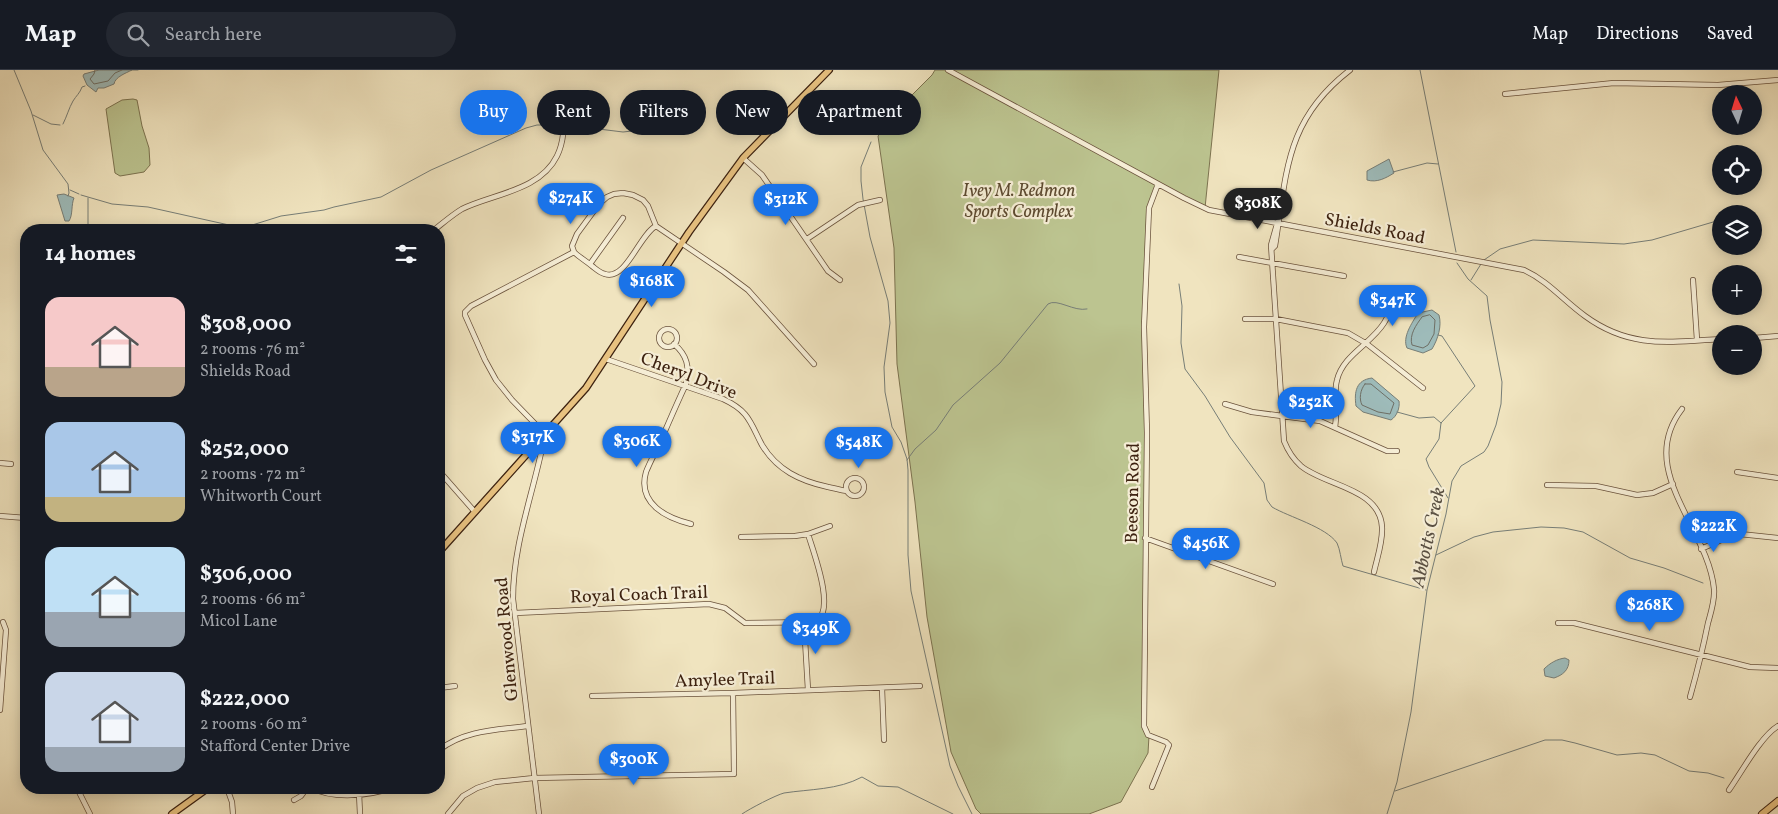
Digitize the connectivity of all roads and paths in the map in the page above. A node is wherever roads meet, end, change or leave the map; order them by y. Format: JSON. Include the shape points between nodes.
{"nodes":[{"id":1,"x":829,"y":70,"type":"edge"},
{"id":2,"x":948,"y":70,"type":"edge"},
{"id":3,"x":1350,"y":70,"type":"edge"},
{"id":4,"x":1778,"y":80,"type":"edge"},
{"id":5,"x":1505,"y":94,"type":"dead end"},
{"id":6,"x":562,"y":135,"type":"edge"},
{"id":7,"x":742,"y":158,"type":"junction"},
{"id":8,"x":1158,"y":184,"type":"junction"},
{"id":9,"x":880,"y":200,"type":"dead end"},
{"id":10,"x":624,"y":218,"type":"dead end"},
{"id":11,"x":442,"y":224,"type":"edge"},
{"id":12,"x":1277,"y":224,"type":"junction"},
{"id":13,"x":656,"y":226,"type":"junction"},
{"id":14,"x":807,"y":239,"type":"junction"},
{"id":15,"x":682,"y":243,"type":"junction"},
{"id":16,"x":574,"y":252,"type":"junction"},
{"id":17,"x":1239,"y":257,"type":"dead end"},
{"id":18,"x":1273,"y":263,"type":"junction"},
{"id":19,"x":590,"y":264,"type":"junction"},
{"id":20,"x":1344,"y":276,"type":"dead end"},
{"id":21,"x":840,"y":280,"type":"dead end"},
{"id":22,"x":1693,"y":280,"type":"dead end"},
{"id":23,"x":1402,"y":293,"type":"dead end"},
{"id":24,"x":1245,"y":319,"type":"dead end"},
{"id":25,"x":1276,"y":319,"type":"junction"},
{"id":26,"x":1778,"y":336,"type":"edge"},
{"id":27,"x":1762,"y":337,"type":"edge"},
{"id":28,"x":1712,"y":339,"type":"edge"},
{"id":29,"x":1697,"y":340,"type":"junction"},
{"id":30,"x":674,"y":344,"type":"dead end"},
{"id":31,"x":1366,"y":344,"type":"junction"},
{"id":32,"x":606,"y":359,"type":"junction"},
{"id":33,"x":814,"y":364,"type":"dead end"},
{"id":34,"x":685,"y":386,"type":"junction"},
{"id":35,"x":1423,"y":388,"type":"dead end"},
{"id":36,"x":1224,"y":404,"type":"dead end"},
{"id":37,"x":1682,"y":409,"type":"dead end"},
{"id":38,"x":1282,"y":416,"type":"junction"},
{"id":39,"x":1335,"y":427,"type":"junction"},
{"id":40,"x":545,"y":434,"type":"junction"},
{"id":41,"x":1397,"y":451,"type":"dead end"},
{"id":42,"x":0,"y":464,"type":"edge"},
{"id":43,"x":11,"y":464,"type":"dead end"},
{"id":44,"x":1737,"y":472,"type":"dead end"},
{"id":45,"x":445,"y":478,"type":"edge"},
{"id":46,"x":1778,"y":478,"type":"edge"},
{"id":47,"x":1673,"y":484,"type":"junction"},
{"id":48,"x":1547,"y":485,"type":"dead end"},
{"id":49,"x":847,"y":490,"type":"dead end"},
{"id":50,"x":475,"y":512,"type":"junction"},
{"id":51,"x":0,"y":516,"type":"edge"},
{"id":52,"x":20,"y":518,"type":"edge"},
{"id":53,"x":691,"y":524,"type":"dead end"},
{"id":54,"x":830,"y":526,"type":"dead end"},
{"id":55,"x":808,"y":534,"type":"junction"},
{"id":56,"x":741,"y":537,"type":"dead end"},
{"id":57,"x":1145,"y":538,"type":"junction"},
{"id":58,"x":1778,"y":538,"type":"edge"},
{"id":59,"x":445,"y":545,"type":"edge"},
{"id":60,"x":1701,"y":548,"type":"junction"},
{"id":61,"x":1374,"y":572,"type":"dead end"},
{"id":62,"x":1273,"y":584,"type":"dead end"},
{"id":63,"x":515,"y":613,"type":"junction"},
{"id":64,"x":3,"y":622,"type":"dead end"},
{"id":65,"x":804,"y":623,"type":"junction"},
{"id":66,"x":1558,"y":623,"type":"dead end"},
{"id":67,"x":1702,"y":655,"type":"junction"},
{"id":68,"x":1778,"y":668,"type":"edge"},
{"id":69,"x":455,"y":686,"type":"dead end"},
{"id":70,"x":920,"y":686,"type":"dead end"},
{"id":71,"x":445,"y":687,"type":"edge"},
{"id":72,"x":882,"y":688,"type":"junction"},
{"id":73,"x":808,"y":690,"type":"junction"},
{"id":74,"x":1,"y":692,"type":"edge"},
{"id":75,"x":732,"y":693,"type":"junction"},
{"id":76,"x":592,"y":696,"type":"dead end"},
{"id":77,"x":1690,"y":697,"type":"dead end"},
{"id":78,"x":0,"y":710,"type":"edge"},
{"id":79,"x":528,"y":726,"type":"junction"},
{"id":80,"x":1778,"y":726,"type":"edge"},
{"id":81,"x":884,"y":740,"type":"dead end"},
{"id":82,"x":445,"y":747,"type":"edge"},
{"id":83,"x":534,"y":778,"type":"junction"},
{"id":84,"x":1152,"y":787,"type":"dead end"},
{"id":85,"x":1729,"y":790,"type":"dead end"},
{"id":86,"x":80,"y":794,"type":"edge"},
{"id":87,"x":200,"y":794,"type":"edge"},
{"id":88,"x":229,"y":794,"type":"edge"},
{"id":89,"x":302,"y":794,"type":"edge"},
{"id":90,"x":332,"y":794,"type":"edge"},
{"id":91,"x":348,"y":794,"type":"edge"},
{"id":92,"x":359,"y":794,"type":"edge"},
{"id":93,"x":294,"y":800,"type":"dead end"},
{"id":94,"x":1778,"y":801,"type":"edge"},
{"id":95,"x":90,"y":814,"type":"edge"},
{"id":96,"x":173,"y":814,"type":"edge"},
{"id":97,"x":233,"y":814,"type":"edge"},
{"id":98,"x":360,"y":814,"type":"edge"},
{"id":99,"x":448,"y":814,"type":"edge"},
{"id":100,"x":539,"y":814,"type":"edge"},
{"id":101,"x":1762,"y":814,"type":"edge"}],
"edges":[{"from":1,"to":7,"type":"main road"},
{"from":2,"to":8,"type":"street","name":"Shields Road"},
{"from":3,"to":12,"type":"street","via":[[1325,91],[1297,135]]},
{"from":4,"to":5,"type":"street","via":[[1718,85],[1614,83]]},
{"from":6,"to":11,"type":"street","via":[[557,156],[542,175],[463,209]]},
{"from":7,"to":14,"type":"street","via":[[762,175]]},
{"from":7,"to":15,"type":"main road"},
{"from":8,"to":12,"type":"street","name":"Shields Road","via":[[1209,210]]},
{"from":8,"to":57,"type":"street","name":"Beeson Road","via":[[1149,208],[1144,327]]},
{"from":9,"to":14,"type":"street","via":[[858,205]]},
{"from":10,"to":19,"type":"street"},
{"from":12,"to":18,"type":"street","via":[[1275,246],[1272,248]]},
{"from":12,"to":29,"type":"street","name":"Shields Road","via":[[1516,267],[1540,278],[1584,316],[1618,335],[1651,342]]},
{"from":13,"to":15,"type":"street"},
{"from":13,"to":16,"type":"street","via":[[652,212],[643,200],[633,195],[614,194],[599,204],[582,226],[573,242]]},
{"from":13,"to":19,"type":"street","via":[[618,273],[606,275]]},
{"from":14,"to":21,"type":"street","via":[[828,271]]},
{"from":15,"to":32,"type":"main road"},
{"from":15,"to":33,"type":"street","via":[[748,290]]},
{"from":16,"to":19,"type":"street"},
{"from":16,"to":40,"type":"street","via":[[471,306],[465,313],[472,335],[496,380]]},
{"from":17,"to":18,"type":"street"},
{"from":18,"to":20,"type":"street"},
{"from":18,"to":25,"type":"street"},
{"from":22,"to":29,"type":"street"},
{"from":23,"to":31,"type":"street","via":[[1392,304],[1384,323]]},
{"from":24,"to":25,"type":"street"},
{"from":25,"to":31,"type":"street","via":[[1339,331]]},
{"from":25,"to":38,"type":"street"},
{"from":26,"to":27,"type":"street"},
{"from":28,"to":29,"type":"street","name":"Shields Road"},
{"from":30,"to":34,"type":"street","via":[[688,363]]},
{"from":31,"to":35,"type":"street"},
{"from":31,"to":39,"type":"street","via":[[1340,372],[1335,390]]},
{"from":32,"to":34,"type":"street","name":"Cheryl Drive"},
{"from":32,"to":40,"type":"main road","via":[[586,388]]},
{"from":34,"to":49,"type":"street","name":"Cheryl Drive","via":[[736,405],[748,417],[772,459],[787,472],[800,480]]},
{"from":34,"to":53,"type":"street","via":[[645,481],[650,500],[658,510],[672,519]]},
{"from":36,"to":38,"type":"street"},
{"from":37,"to":47,"type":"street","via":[[1672,424],[1665,447]]},
{"from":38,"to":39,"type":"street","via":[[1320,421]]},
{"from":38,"to":61,"type":"street","via":[[1284,441],[1295,461],[1310,472],[1366,498],[1377,510],[1382,530]]},
{"from":39,"to":41,"type":"street","via":[[1387,451]]},
{"from":40,"to":50,"type":"main road"},
{"from":40,"to":63,"type":"street","name":"Glenwood Road","via":[[516,558],[513,585]]},
{"from":42,"to":43,"type":"street"},
{"from":44,"to":46,"type":"street"},
{"from":45,"to":50,"type":"street"},
{"from":47,"to":48,"type":"street","via":[[1637,496],[1596,486]]},
{"from":47,"to":60,"type":"street"},
{"from":50,"to":59,"type":"main road"},
{"from":51,"to":52,"type":"street"},
{"from":54,"to":55,"type":"street"},
{"from":55,"to":56,"type":"street"},
{"from":55,"to":65,"type":"street","via":[[820,574],[823,603],[820,620]]},
{"from":57,"to":62,"type":"street"},
{"from":57,"to":84,"type":"street","name":"Beeson Road","via":[[1144,726],[1148,735],[1169,745]]},
{"from":58,"to":60,"type":"street","via":[[1740,534]]},
{"from":60,"to":67,"type":"street","via":[[1714,592]]},
{"from":63,"to":65,"type":"street","name":"Royal Coach Trail","via":[[710,604],[725,608],[745,623]]},
{"from":63,"to":79,"type":"street","name":"Glenwood Road"},
{"from":64,"to":74,"type":"street","via":[[6,630]]},
{"from":65,"to":73,"type":"street"},
{"from":66,"to":67,"type":"street"},
{"from":67,"to":68,"type":"street","via":[[1750,667]]},
{"from":67,"to":77,"type":"street"},
{"from":69,"to":71,"type":"street"},
{"from":70,"to":72,"type":"street","name":"Amylee Trail"},
{"from":72,"to":73,"type":"street","name":"Amylee Trail"},
{"from":72,"to":81,"type":"street"},
{"from":73,"to":75,"type":"street","name":"Amylee Trail"},
{"from":74,"to":78,"type":"street"},
{"from":75,"to":76,"type":"street","name":"Amylee Trail"},
{"from":75,"to":83,"type":"street","via":[[734,774]]},
{"from":79,"to":82,"type":"street","via":[[465,735]]},
{"from":79,"to":83,"type":"street","name":"Glenwood Road"},
{"from":80,"to":85,"type":"street","via":[[1765,738]]},
{"from":83,"to":99,"type":"street","via":[[495,782],[477,788],[459,799]]},
{"from":83,"to":100,"type":"street","name":"Glenwood Road"},
{"from":86,"to":95,"type":"street"},
{"from":87,"to":96,"type":"main road"},
{"from":88,"to":97,"type":"street"},
{"from":89,"to":93,"type":"street"},
{"from":90,"to":91,"type":"street"},
{"from":92,"to":98,"type":"street"},
{"from":94,"to":101,"type":"highway"}]}
